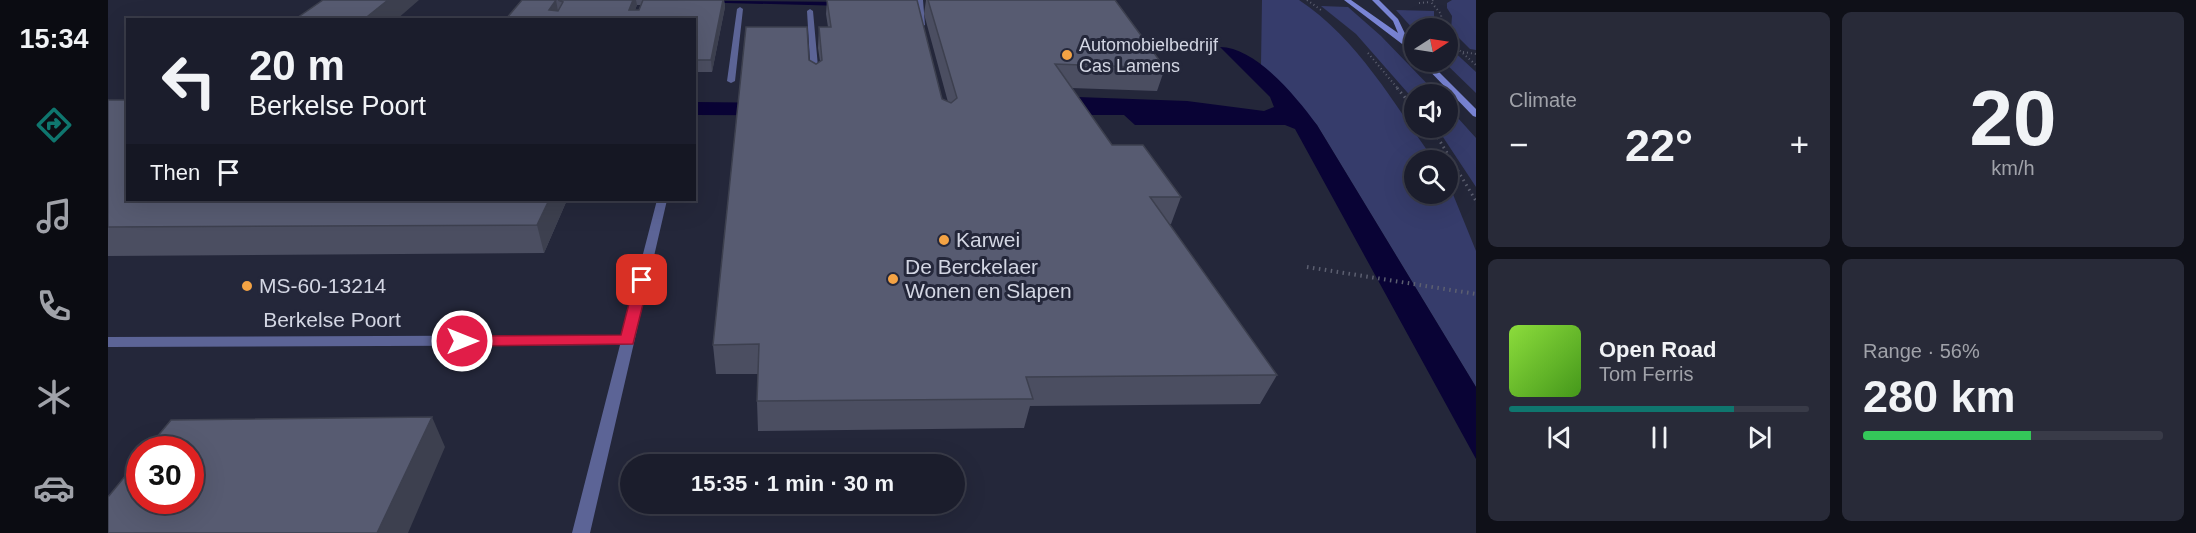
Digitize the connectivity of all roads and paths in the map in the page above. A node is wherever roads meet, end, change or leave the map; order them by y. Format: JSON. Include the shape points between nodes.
{"nodes":[{"id":1,"x":920,"y":0,"type":"edge"},
{"id":2,"x":1307,"y":0,"type":"edge"},
{"id":3,"x":1347,"y":0,"type":"edge"},
{"id":4,"x":1375,"y":0,"type":"edge"},
{"id":5,"x":1433,"y":0,"type":"edge"},
{"id":6,"x":740,"y":9,"type":"dead end"},
{"id":7,"x":810,"y":11,"type":"dead end"},
{"id":8,"x":1325,"y":14,"type":"dead end"},
{"id":9,"x":1441,"y":18,"type":"edge"},
{"id":10,"x":924,"y":36,"type":"edge"},
{"id":11,"x":1404,"y":38,"type":"edge"},
{"id":12,"x":1404,"y":41,"type":"edge"},
{"id":13,"x":1458,"y":49,"type":"edge"},
{"id":14,"x":1365,"y":50,"type":"dead end"},
{"id":15,"x":1462,"y":52,"type":"junction"},
{"id":16,"x":1476,"y":54,"type":"edge"},
{"id":17,"x":1476,"y":65,"type":"edge"},
{"id":18,"x":1435,"y":72,"type":"edge"},
{"id":19,"x":731,"y":81,"type":"dead end"},
{"id":20,"x":815,"y":82,"type":"edge"},
{"id":21,"x":1404,"y":96,"type":"edge"},
{"id":22,"x":1476,"y":114,"type":"edge"},
{"id":23,"x":1438,"y":138,"type":"edge"},
{"id":24,"x":662,"y":201,"type":"edge"},
{"id":25,"x":1476,"y":201,"type":"edge"},
{"id":26,"x":1307,"y":267,"type":"dead end"},
{"id":27,"x":1476,"y":294,"type":"edge"},
{"id":28,"x":627,"y":340,"type":"junction"},
{"id":29,"x":108,"y":342,"type":"edge"},
{"id":30,"x":580,"y":533,"type":"edge"}],
"edges":[{"from":1,"to":10,"type":"street"},
{"from":2,"to":8,"type":"path"},
{"from":3,"to":12,"type":"main road"},
{"from":4,"to":11,"type":"main road","via":[[1396,20]]},
{"from":5,"to":9,"type":"path"},
{"from":6,"to":19,"type":"street"},
{"from":7,"to":20,"type":"street"},
{"from":13,"to":15,"type":"path"},
{"from":14,"to":21,"type":"path"},
{"from":15,"to":16,"type":"path"},
{"from":15,"to":17,"type":"path"},
{"from":18,"to":22,"type":"main road"},
{"from":23,"to":25,"type":"path"},
{"from":24,"to":28,"type":"street"},
{"from":26,"to":27,"type":"path"},
{"from":28,"to":29,"type":"street","name":"Berkelse Poort"},
{"from":28,"to":30,"type":"street"}]}
